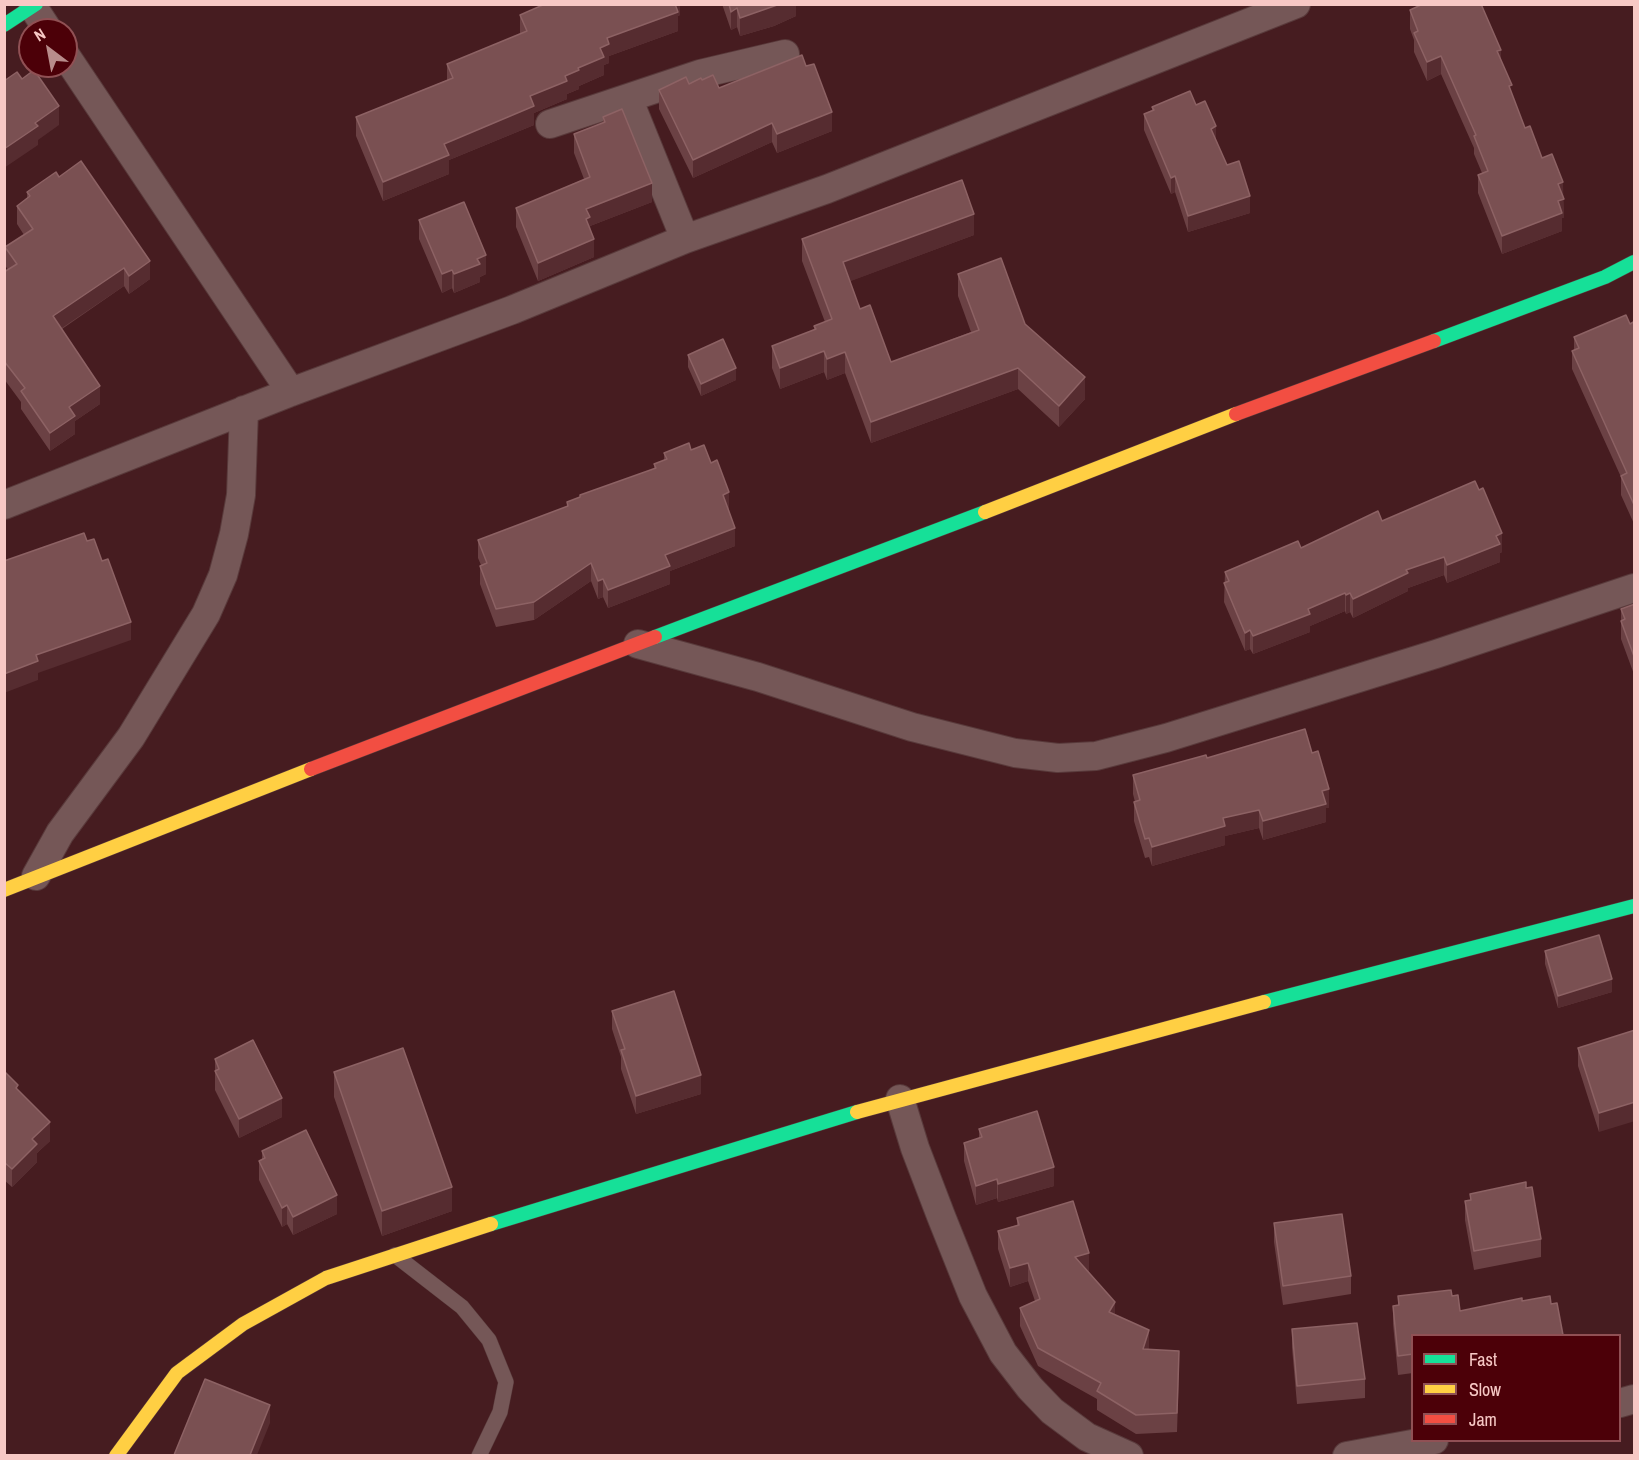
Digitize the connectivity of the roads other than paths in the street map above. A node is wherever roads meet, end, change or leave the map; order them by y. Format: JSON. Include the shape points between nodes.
{"nodes":[{"id":1,"x":1296,"y":4,"type":"edge"},
{"id":2,"x":39,"y":14,"type":"edge"},
{"id":3,"x":4,"y":25,"type":"edge"},
{"id":4,"x":785,"y":54,"type":"dead end"},
{"id":5,"x":78,"y":74,"type":"edge"},
{"id":6,"x":628,"y":98,"type":"junction"},
{"id":7,"x":550,"y":124,"type":"dead end"},
{"id":8,"x":685,"y":239,"type":"junction"},
{"id":9,"x":1635,"y":262,"type":"edge"},
{"id":10,"x":291,"y":392,"type":"junction"},
{"id":11,"x":244,"y":410,"type":"junction"},
{"id":12,"x":4,"y":506,"type":"edge"},
{"id":13,"x":1635,"y":588,"type":"edge"},
{"id":14,"x":638,"y":644,"type":"junction"},
{"id":15,"x":36,"y":876,"type":"junction"},
{"id":16,"x":4,"y":890,"type":"edge"},
{"id":17,"x":1635,"y":906,"type":"edge"},
{"id":18,"x":900,"y":1099,"type":"junction"},
{"id":19,"x":395,"y":1255,"type":"junction"},
{"id":20,"x":1422,"y":1442,"type":"edge"},
{"id":21,"x":116,"y":1455,"type":"edge"},
{"id":22,"x":479,"y":1455,"type":"edge"},
{"id":23,"x":1129,"y":1455,"type":"edge"},
{"id":24,"x":1347,"y":1455,"type":"edge"}],
"edges":[{"from":1,"to":8,"type":"street","via":[[827,189]]},
{"from":2,"to":3,"type":"street"},
{"from":4,"to":6,"type":"street","via":[[700,74]]},
{"from":5,"to":10,"type":"street"},
{"from":6,"to":7,"type":"street"},
{"from":6,"to":8,"type":"street"},
{"from":8,"to":10,"type":"street","via":[[512,310]]},
{"from":9,"to":14,"type":"street","via":[[1519,310],[1270,401]]},
{"from":10,"to":11,"type":"street"},
{"from":11,"to":12,"type":"street"},
{"from":11,"to":15,"type":"street","via":[[241,495],[234,534],[223,575],[206,614],[131,737],[60,833]]},
{"from":13,"to":14,"type":"street","via":[[1424,658],[1096,756],[1058,758],[1015,753],[912,727],[758,677]]},
{"from":14,"to":15,"type":"street"},
{"from":15,"to":16,"type":"street"},
{"from":17,"to":18,"type":"street"},
{"from":18,"to":19,"type":"street"},
{"from":18,"to":23,"type":"street","via":[[973,1296],[1003,1353],[1052,1412],[1087,1437]]},
{"from":19,"to":21,"type":"street","via":[[326,1278],[243,1324],[177,1373]]},
{"from":19,"to":22,"type":"lane","via":[[462,1307],[489,1340],[506,1382],[500,1412]]},
{"from":20,"to":24,"type":"street"}]}
